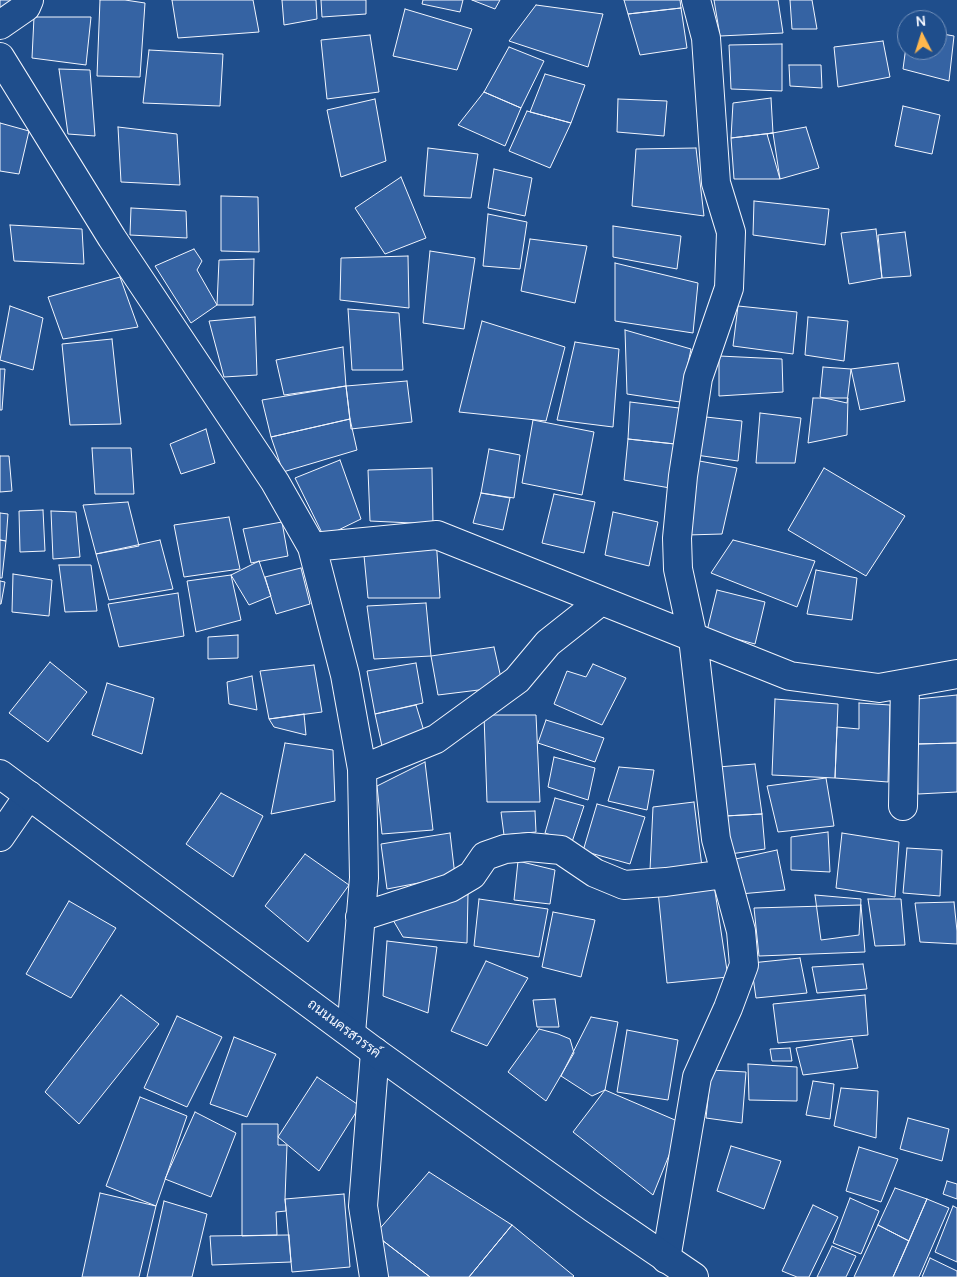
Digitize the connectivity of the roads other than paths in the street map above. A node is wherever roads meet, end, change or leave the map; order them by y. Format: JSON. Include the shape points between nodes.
{"nodes":[{"id":1,"x":29,"y":0,"type":"edge"},
{"id":2,"x":696,"y":0,"type":"edge"},
{"id":3,"x":0,"y":25,"type":"edge"},
{"id":4,"x":0,"y":57,"type":"edge"},
{"id":5,"x":312,"y":547,"type":"junction"},
{"id":6,"x":601,"y":601,"type":"junction"},
{"id":7,"x":693,"y":638,"type":"junction"},
{"id":8,"x":957,"y":674,"type":"edge"},
{"id":9,"x":905,"y":684,"type":"junction"},
{"id":10,"x":362,"y":769,"type":"junction"},
{"id":11,"x":0,"y":774,"type":"edge"},
{"id":12,"x":29,"y":795,"type":"junction"},
{"id":13,"x":903,"y":806,"type":"dead end"},
{"id":14,"x":0,"y":838,"type":"edge"},
{"id":15,"x":725,"y":874,"type":"junction"},
{"id":16,"x":360,"y":917,"type":"junction"},
{"id":17,"x":351,"y":1033,"type":"junction"},
{"id":18,"x":374,"y":1052,"type":"junction"},
{"id":19,"x":666,"y":1259,"type":"junction"},
{"id":20,"x":374,"y":1277,"type":"edge"},
{"id":21,"x":694,"y":1277,"type":"edge"}],
"edges":[{"from":1,"to":3,"type":"street","via":[[26,7]]},
{"from":2,"to":7,"type":"street","via":[[706,38],[716,183],[731,232],[729,288],[698,378],[677,538],[678,569]]},
{"from":4,"to":5,"type":"street","via":[[112,238],[275,482]]},
{"from":5,"to":6,"type":"street","via":[[437,535]]},
{"from":5,"to":10,"type":"street","via":[[345,675]]},
{"from":6,"to":7,"type":"street"},
{"from":6,"to":10,"type":"street","via":[[548,643],[517,680],[436,739]]},
{"from":7,"to":9,"type":"street","via":[[790,676],[879,688]]},
{"from":7,"to":15,"type":"street","via":[[716,839]]},
{"from":8,"to":9,"type":"street"},
{"from":9,"to":13,"type":"street"},
{"from":10,"to":16,"type":"street","via":[[364,878]]},
{"from":11,"to":12,"type":"street","name":"ถนนนครสวรรค์"},
{"from":12,"to":14,"type":"street"},
{"from":12,"to":17,"type":"street","name":"ถนนนครสวรรค์"},
{"from":15,"to":16,"type":"street","via":[[624,885],[595,873],[561,850],[505,849],[485,856],[472,875],[450,888]]},
{"from":15,"to":19,"type":"street","via":[[741,931],[744,965],[697,1077]]},
{"from":16,"to":17,"type":"street"},
{"from":17,"to":18,"type":"street","name":"ถนนนครสวรรค์"},
{"from":18,"to":19,"type":"street","name":"ถนนนครสวรรค์"},
{"from":18,"to":20,"type":"street","via":[[363,1206]]},
{"from":19,"to":21,"type":"street","name":"ถนนนครสวรรค์"}]}
